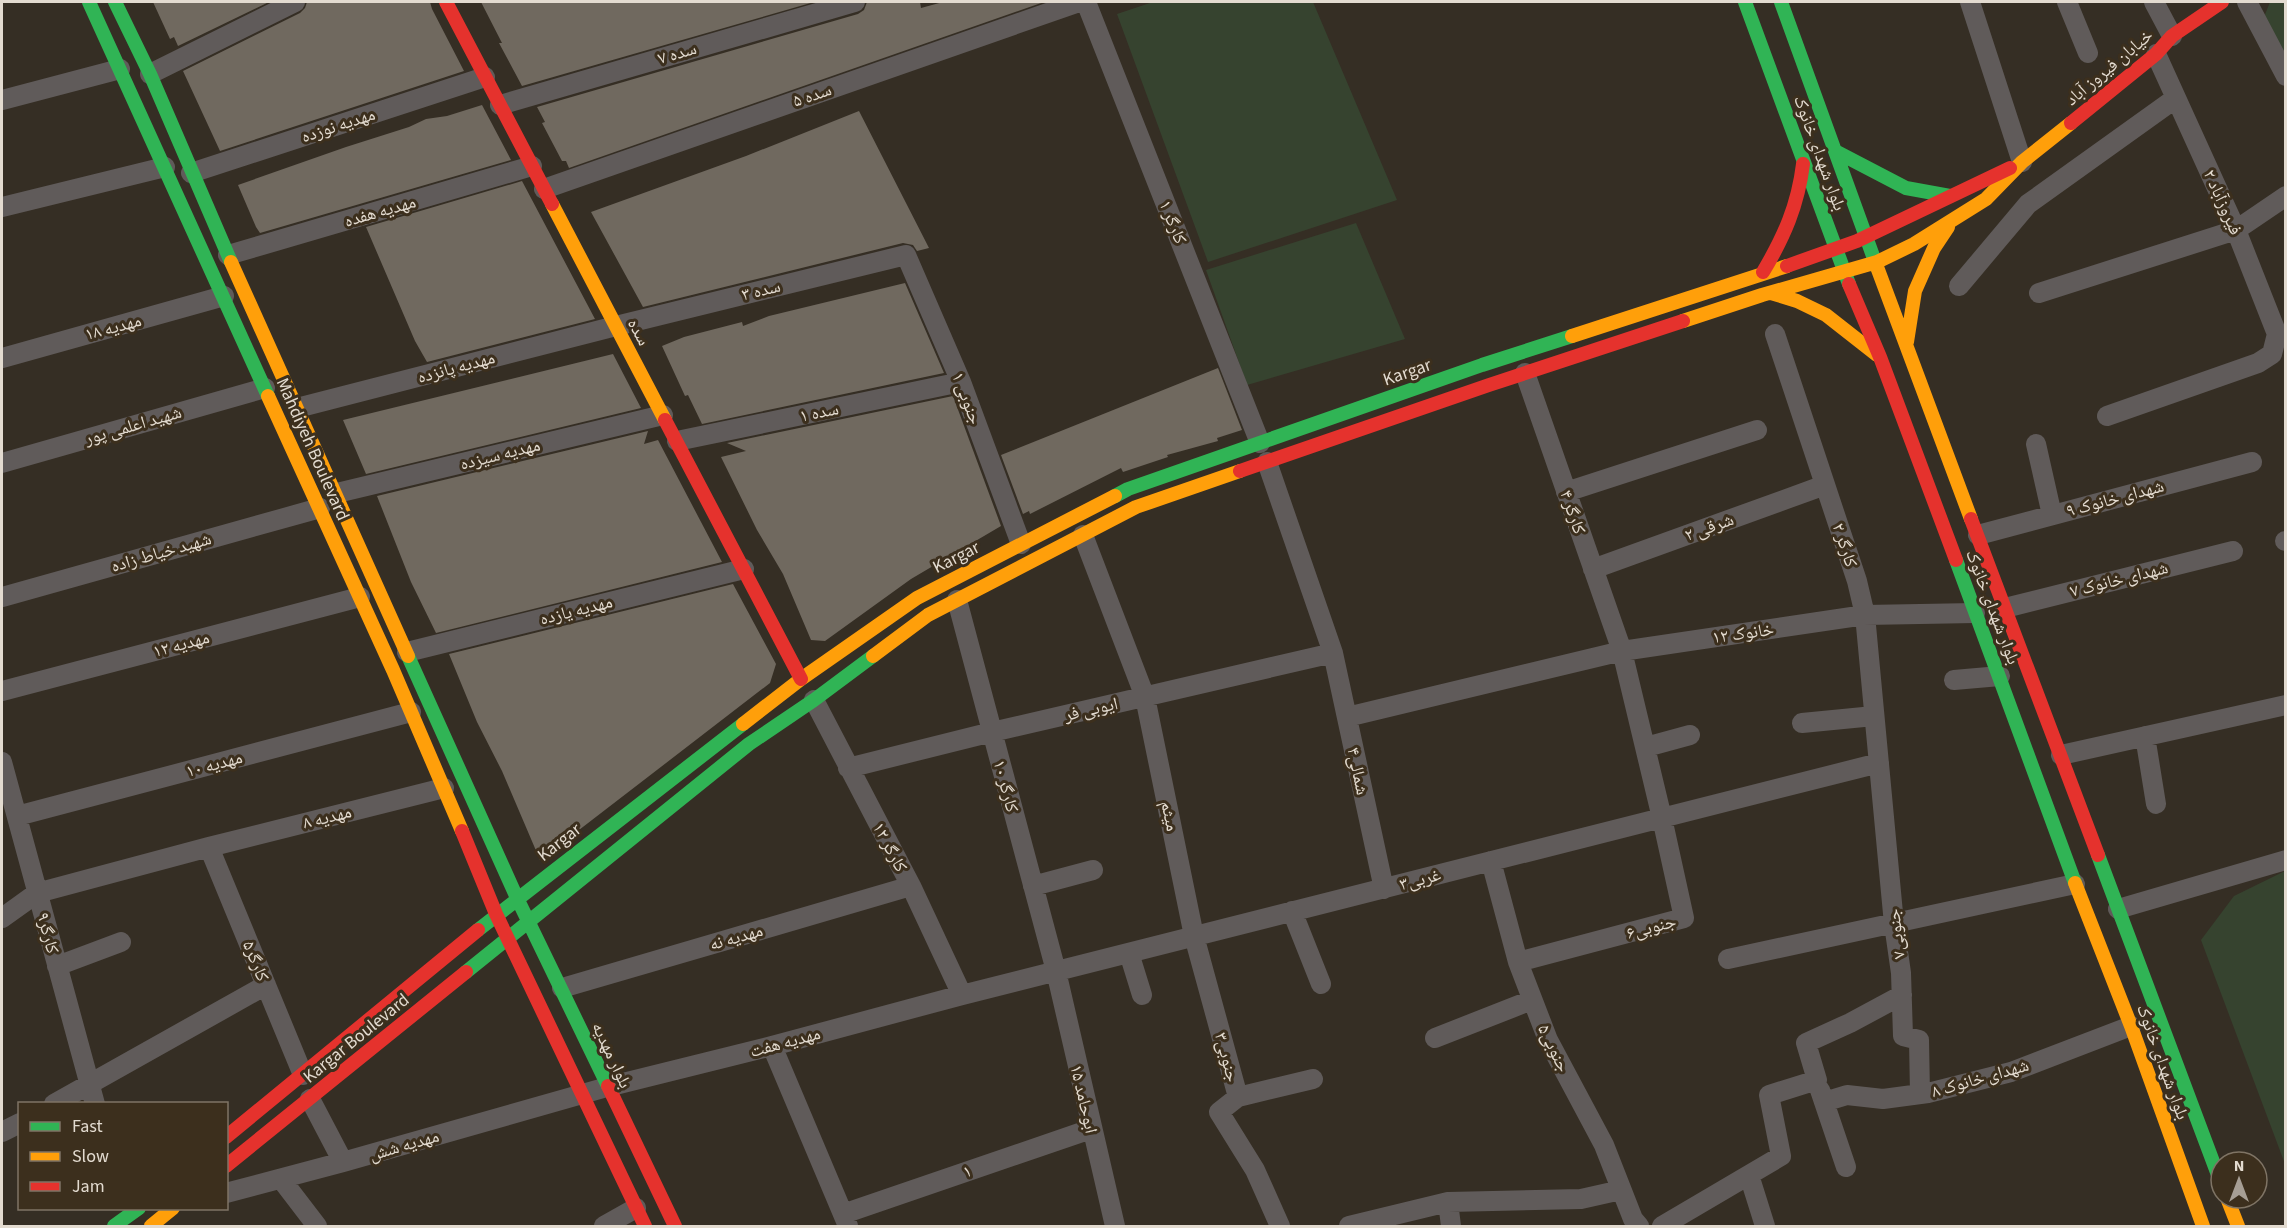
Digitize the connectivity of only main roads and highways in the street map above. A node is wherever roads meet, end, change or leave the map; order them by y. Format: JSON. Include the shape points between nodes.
{"nodes":[{"id":1,"x":89,"y":2,"type":"edge"},
{"id":2,"x":115,"y":2,"type":"edge"},
{"id":3,"x":446,"y":2,"type":"edge"},
{"id":4,"x":1745,"y":2,"type":"edge"},
{"id":5,"x":1781,"y":2,"type":"edge"},
{"id":6,"x":2222,"y":2,"type":"edge"},
{"id":7,"x":1835,"y":151,"type":"junction"},
{"id":8,"x":1804,"y":157,"type":"junction"},
{"id":9,"x":2022,"y":162,"type":"junction"},
{"id":10,"x":1950,"y":196,"type":"junction"},
{"id":11,"x":1952,"y":222,"type":"junction"},
{"id":12,"x":1866,"y":238,"type":"junction"},
{"id":13,"x":1835,"y":250,"type":"junction"},
{"id":14,"x":1877,"y":262,"type":"junction"},
{"id":15,"x":1763,"y":272,"type":"junction"},
{"id":16,"x":1844,"y":273,"type":"junction"},
{"id":17,"x":1771,"y":293,"type":"junction"},
{"id":18,"x":1906,"y":346,"type":"junction"},
{"id":19,"x":1880,"y":357,"type":"junction"},
{"id":20,"x":801,"y":678,"type":"junction"},
{"id":21,"x":448,"y":744,"type":"junction"},
{"id":22,"x":429,"y":751,"type":"junction"},
{"id":23,"x":517,"y":898,"type":"junction"},
{"id":24,"x":496,"y":914,"type":"junction"},
{"id":25,"x":528,"y":921,"type":"junction"},
{"id":26,"x":508,"y":937,"type":"junction"},
{"id":27,"x":395,"y":999,"type":"junction"},
{"id":28,"x":410,"y":1017,"type":"junction"},
{"id":29,"x":228,"y":1135,"type":"edge"},
{"id":30,"x":2209,"y":1151,"type":"edge"},
{"id":31,"x":228,"y":1164,"type":"edge"},
{"id":32,"x":173,"y":1210,"type":"edge"},
{"id":33,"x":2232,"y":1210,"type":"edge"},
{"id":34,"x":2196,"y":1225,"type":"edge"},
{"id":35,"x":151,"y":1227,"type":"edge"},
{"id":36,"x":645,"y":1227,"type":"edge"},
{"id":37,"x":675,"y":1227,"type":"edge"},
{"id":38,"x":2238,"y":1227,"type":"edge"}],
"edges":[{"from":1,"to":22,"type":"main road","name":"Mahdiyeh Boulevard"},
{"from":2,"to":21,"type":"main road","name":"Mahdiyeh Boulevard"},
{"from":3,"to":20,"type":"main road","name":"سده"},
{"from":4,"to":8,"type":"main road","name":"بلوار شهدای خانوک"},
{"from":5,"to":7,"type":"main road","name":"بلوار شهدای خانوک"},
{"from":6,"to":9,"type":"main road","name":"خیابان فیروز آباد","via":[[2172,36],[2156,54]]},
{"from":7,"to":10,"type":"main road","via":[[1906,188]]},
{"from":7,"to":12,"type":"main road","name":"بلوار شهدای خانوک"},
{"from":8,"to":13,"type":"main road","name":"بلوار شهدای خانوک"},
{"from":8,"to":15,"type":"main road","via":[[1792,220]]},
{"from":9,"to":10,"type":"main road","name":"Kargar"},
{"from":9,"to":11,"type":"main road","via":[[1986,200]]},
{"from":10,"to":12,"type":"main road","name":"Kargar"},
{"from":11,"to":14,"type":"main road"},
{"from":11,"to":18,"type":"main road","via":[[1934,248],[1915,291]]},
{"from":12,"to":13,"type":"main road","name":"Kargar"},
{"from":12,"to":14,"type":"main road","name":"بلوار شهدای خانوک"},
{"from":13,"to":15,"type":"main road","name":"Kargar"},
{"from":13,"to":16,"type":"main road","name":"بلوار شهدای خانوک"},
{"from":14,"to":16,"type":"main road"},
{"from":14,"to":18,"type":"main road","name":"بلوار شهدای خانوک"},
{"from":15,"to":20,"type":"main road","name":"Kargar","via":[[1128,489],[917,598]]},
{"from":16,"to":17,"type":"main road"},
{"from":16,"to":19,"type":"main road","name":"بلوار شهدای خانوک"},
{"from":17,"to":19,"type":"main road","via":[[1826,315]]},
{"from":17,"to":25,"type":"main road","via":[[1136,507],[928,615],[749,744]]},
{"from":18,"to":30,"type":"main road","name":"بلوار شهدای خانوک"},
{"from":19,"to":34,"type":"main road","name":"بلوار شهدای خانوک","via":[[2131,1026]]},
{"from":20,"to":23,"type":"main road","name":"Kargar"},
{"from":21,"to":22,"type":"main road"},
{"from":21,"to":23,"type":"main road","name":"Mahdiyeh Boulevard"},
{"from":22,"to":24,"type":"main road","name":"Mahdiyeh Boulevard"},
{"from":23,"to":24,"type":"main road","name":"Kargar"},
{"from":23,"to":25,"type":"main road","name":"بلوار مهدیه"},
{"from":24,"to":26,"type":"main road"},
{"from":24,"to":27,"type":"main road","name":"Kargar"},
{"from":25,"to":26,"type":"main road"},
{"from":25,"to":37,"type":"main road","name":"بلوار مهدیه"},
{"from":26,"to":28,"type":"main road","name":"Kargar Boulevard"},
{"from":26,"to":36,"type":"main road"},
{"from":27,"to":28,"type":"main road"},
{"from":27,"to":29,"type":"main road","name":"Kargar"},
{"from":28,"to":31,"type":"main road","name":"Kargar Boulevard"},
{"from":32,"to":35,"type":"main road"},
{"from":33,"to":38,"type":"main road"}]}
